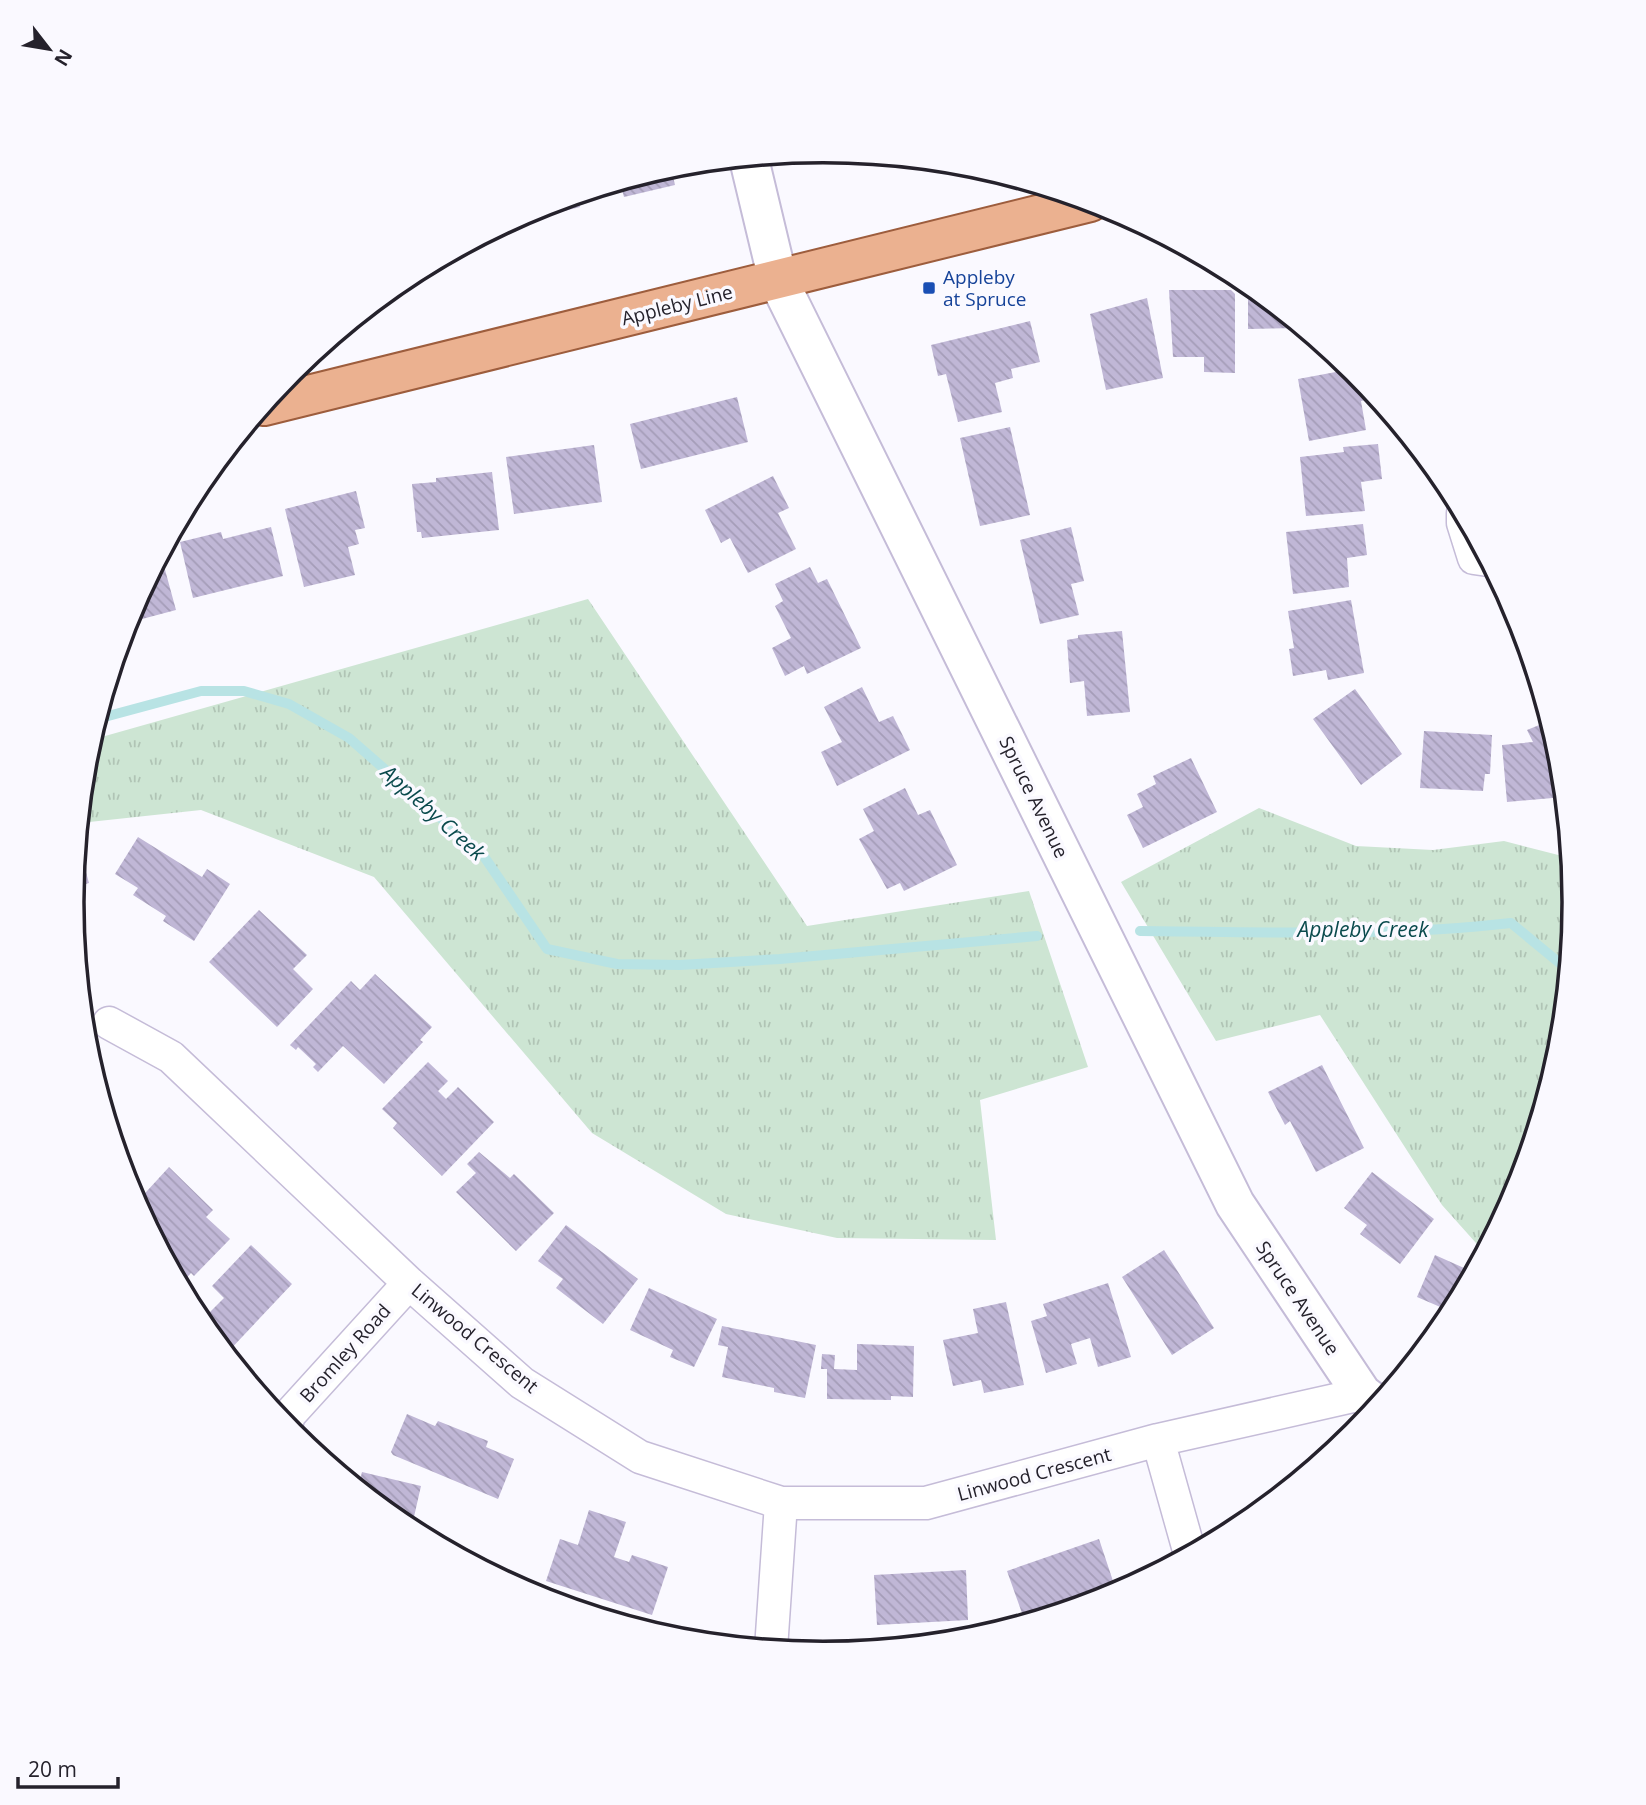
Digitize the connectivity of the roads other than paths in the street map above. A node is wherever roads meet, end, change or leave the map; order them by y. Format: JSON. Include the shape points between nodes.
{"nodes":[{"id":1,"x":751,"y":167,"type":"edge"},
{"id":2,"x":1071,"y":207,"type":"edge"},
{"id":3,"x":778,"y":280,"type":"junction"},
{"id":4,"x":279,"y":402,"type":"edge"},
{"id":5,"x":109,"y":1023,"type":"dead end"},
{"id":6,"x":409,"y":1283,"type":"junction"},
{"id":7,"x":1370,"y":1400,"type":"edge"},
{"id":8,"x":290,"y":1414,"type":"edge"},
{"id":9,"x":1158,"y":1440,"type":"junction"},
{"id":10,"x":781,"y":1503,"type":"junction"},
{"id":11,"x":1187,"y":1545,"type":"edge"},
{"id":12,"x":772,"y":1640,"type":"edge"}],
"edges":[{"from":1,"to":3,"type":"street","name":"Spruce Avenue"},
{"from":2,"to":3,"type":"main road","name":"Appleby Line"},
{"from":3,"to":4,"type":"main road","name":"Appleby Line"},
{"from":3,"to":7,"type":"street","name":"Spruce Avenue","via":[[1235,1204]]},
{"from":5,"to":6,"type":"street","name":"Linwood Crescent","via":[[171,1057]]},
{"from":6,"to":8,"type":"street","name":"Bromley Road"},
{"from":6,"to":10,"type":"street","name":"Linwood Crescent","via":[[522,1383],[640,1457]]},
{"from":7,"to":9,"type":"street","name":"Linwood Crescent"},
{"from":9,"to":10,"type":"street","name":"Linwood Crescent","via":[[926,1503]]},
{"from":9,"to":11,"type":"street"},
{"from":10,"to":12,"type":"street"}]}
